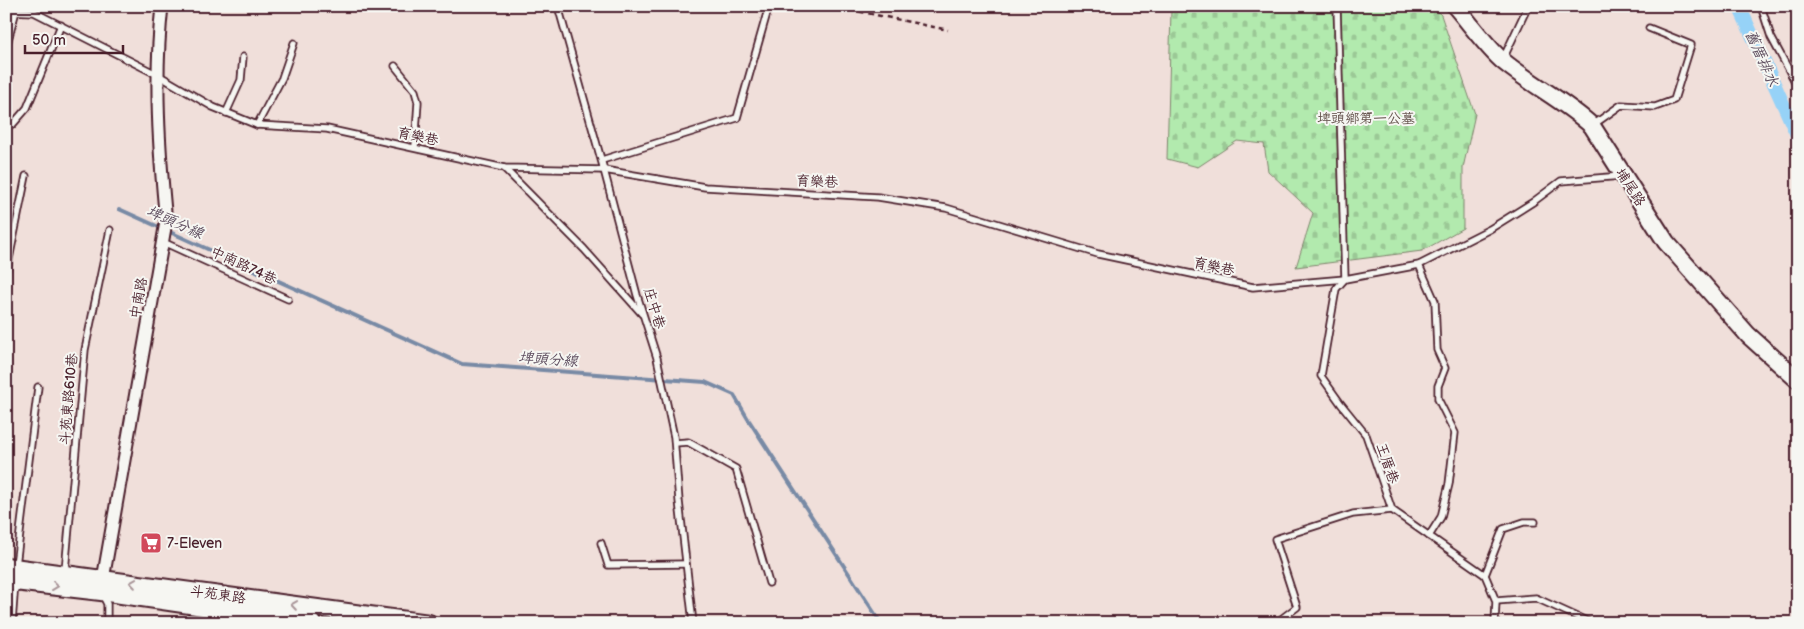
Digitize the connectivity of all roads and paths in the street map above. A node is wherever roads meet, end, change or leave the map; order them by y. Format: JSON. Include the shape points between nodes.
{"nodes":[{"id":1,"x":162,"y":6,"type":"edge"},
{"id":2,"x":558,"y":6,"type":"edge"},
{"id":3,"x":768,"y":6,"type":"edge"},
{"id":4,"x":833,"y":6,"type":"edge"},
{"id":5,"x":1337,"y":6,"type":"edge"},
{"id":6,"x":1455,"y":6,"type":"edge"},
{"id":7,"x":1528,"y":6,"type":"edge"},
{"id":8,"x":1761,"y":6,"type":"edge"},
{"id":9,"x":6,"y":11,"type":"edge"},
{"id":10,"x":16,"y":11,"type":"junction"},
{"id":11,"x":61,"y":25,"type":"junction"},
{"id":12,"x":1649,"y":28,"type":"dead end"},
{"id":13,"x":948,"y":30,"type":"dead end"},
{"id":14,"x":294,"y":43,"type":"dead end"},
{"id":15,"x":6,"y":48,"type":"edge"},
{"id":16,"x":243,"y":58,"type":"dead end"},
{"id":17,"x":1502,"y":61,"type":"junction"},
{"id":18,"x":395,"y":66,"type":"dead end"},
{"id":19,"x":158,"y":74,"type":"junction"},
{"id":20,"x":1798,"y":87,"type":"edge"},
{"id":21,"x":226,"y":113,"type":"junction"},
{"id":22,"x":6,"y":122,"type":"edge"},
{"id":23,"x":257,"y":125,"type":"junction"},
{"id":24,"x":1592,"y":126,"type":"junction"},
{"id":25,"x":415,"y":147,"type":"junction"},
{"id":26,"x":602,"y":160,"type":"junction"},
{"id":27,"x":504,"y":168,"type":"junction"},
{"id":28,"x":604,"y":170,"type":"junction"},
{"id":29,"x":26,"y":176,"type":"dead end"},
{"id":30,"x":1624,"y":176,"type":"junction"},
{"id":31,"x":110,"y":230,"type":"dead end"},
{"id":32,"x":163,"y":242,"type":"junction"},
{"id":33,"x":1419,"y":265,"type":"junction"},
{"id":34,"x":6,"y":274,"type":"edge"},
{"id":35,"x":1345,"y":279,"type":"junction"},
{"id":36,"x":288,"y":299,"type":"dead end"},
{"id":37,"x":644,"y":315,"type":"junction"},
{"id":38,"x":1798,"y":380,"type":"edge"},
{"id":39,"x":38,"y":386,"type":"dead end"},
{"id":40,"x":675,"y":443,"type":"junction"},
{"id":41,"x":1392,"y":510,"type":"junction"},
{"id":42,"x":1535,"y":522,"type":"dead end"},
{"id":43,"x":1429,"y":536,"type":"junction"},
{"id":44,"x":601,"y":543,"type":"dead end"},
{"id":45,"x":686,"y":564,"type":"junction"},
{"id":46,"x":11,"y":574,"type":"edge"},
{"id":47,"x":65,"y":574,"type":"junction"},
{"id":48,"x":1485,"y":575,"type":"junction"},
{"id":49,"x":769,"y":583,"type":"dead end"},
{"id":50,"x":102,"y":585,"type":"junction"},
{"id":51,"x":1496,"y":600,"type":"junction"},
{"id":52,"x":333,"y":616,"type":"edge"},
{"id":53,"x":12,"y":623,"type":"edge"},
{"id":54,"x":107,"y":623,"type":"edge"},
{"id":55,"x":312,"y":623,"type":"edge"},
{"id":56,"x":429,"y":623,"type":"edge"},
{"id":57,"x":693,"y":623,"type":"edge"},
{"id":58,"x":1276,"y":623,"type":"edge"},
{"id":59,"x":1495,"y":623,"type":"edge"},
{"id":60,"x":1591,"y":623,"type":"edge"}],
"edges":[{"from":1,"to":19,"type":"street","name":"中南路"},
{"from":2,"to":26,"type":"lane","name":"庄中巷"},
{"from":3,"to":26,"type":"lane","via":[[738,118]]},
{"from":4,"to":13,"type":"path"},
{"from":5,"to":35,"type":"lane"},
{"from":6,"to":17,"type":"main road","name":"埔尾路"},
{"from":7,"to":17,"type":"lane"},
{"from":8,"to":20,"type":"lane","via":[[1771,37]]},
{"from":9,"to":10,"type":"lane","name":"育樂巷"},
{"from":10,"to":11,"type":"lane","name":"育樂巷","via":[[34,12]]},
{"from":10,"to":15,"type":"lane"},
{"from":11,"to":19,"type":"lane","name":"育樂巷"},
{"from":11,"to":22,"type":"lane","via":[[27,108],[13,124]]},
{"from":12,"to":24,"type":"lane","via":[[1691,45],[1674,100],[1655,107],[1621,105]]},
{"from":14,"to":23,"type":"lane","via":[[282,78]]},
{"from":16,"to":21,"type":"lane","via":[[240,80]]},
{"from":17,"to":24,"type":"main road","name":"埔尾路"},
{"from":18,"to":25,"type":"lane","via":[[415,90],[418,102]]},
{"from":19,"to":21,"type":"lane","name":"育樂巷"},
{"from":19,"to":32,"type":"street","name":"中南路","via":[[166,222]]},
{"from":21,"to":23,"type":"lane","name":"育樂巷"},
{"from":23,"to":25,"type":"lane","name":"育樂巷","via":[[327,129]]},
{"from":24,"to":30,"type":"main road","name":"埔尾路"},
{"from":25,"to":27,"type":"lane","name":"育樂巷"},
{"from":26,"to":28,"type":"lane","name":"庄中巷"},
{"from":27,"to":28,"type":"lane","name":"育樂巷"},
{"from":27,"to":37,"type":"lane"},
{"from":28,"to":35,"type":"lane","name":"育樂巷","via":[[706,187],[878,197],[946,208],[1098,254],[1253,287]]},
{"from":28,"to":37,"type":"lane","name":"庄中巷"},
{"from":29,"to":34,"type":"lane"},
{"from":30,"to":33,"type":"lane","name":"育樂巷","via":[[1561,181],[1490,229]]},
{"from":30,"to":38,"type":"main road","name":"埔尾路","via":[[1666,242],[1748,334]]},
{"from":31,"to":47,"type":"lane","name":"斗苑東路610巷","via":[[85,350]]},
{"from":32,"to":36,"type":"lane","name":"中南路74巷"},
{"from":32,"to":50,"type":"street","name":"中南路"},
{"from":33,"to":35,"type":"lane","name":"育樂巷"},
{"from":33,"to":43,"type":"lane","via":[[1435,301],[1438,350],[1445,368],[1438,386],[1438,399],[1455,433],[1441,517]]},
{"from":35,"to":41,"type":"lane","name":"王厝巷","via":[[1336,288],[1321,376],[1366,435]]},
{"from":37,"to":40,"type":"lane","name":"庄中巷","via":[[657,358]]},
{"from":39,"to":46,"type":"lane"},
{"from":40,"to":45,"type":"lane","name":"庄中巷"},
{"from":40,"to":49,"type":"lane","via":[[688,442],[736,469]]},
{"from":41,"to":43,"type":"lane"},
{"from":41,"to":58,"type":"lane","via":[[1353,514],[1275,539],[1297,608]]},
{"from":42,"to":48,"type":"lane","via":[[1503,529]]},
{"from":43,"to":48,"type":"lane"},
{"from":44,"to":45,"type":"lane","via":[[608,565]]},
{"from":45,"to":57,"type":"lane","name":"庄中巷"},
{"from":46,"to":47,"type":"main road","name":"斗苑東路"},
{"from":46,"to":50,"type":"main road","name":"斗苑東路","one_way":true},
{"from":46,"to":53,"type":"lane"},
{"from":47,"to":50,"type":"main road","name":"斗苑東路"},
{"from":48,"to":51,"type":"lane"},
{"from":52,"to":50,"type":"main road","name":"斗苑東路","one_way":true},
{"from":50,"to":54,"type":"lane"},
{"from":50,"to":55,"type":"main road","name":"斗苑東路","via":[[228,614]]},
{"from":51,"to":59,"type":"lane"},
{"from":51,"to":60,"type":"lane","via":[[1536,598]]},
{"from":52,"to":56,"type":"main road","name":"斗苑東路"}]}
